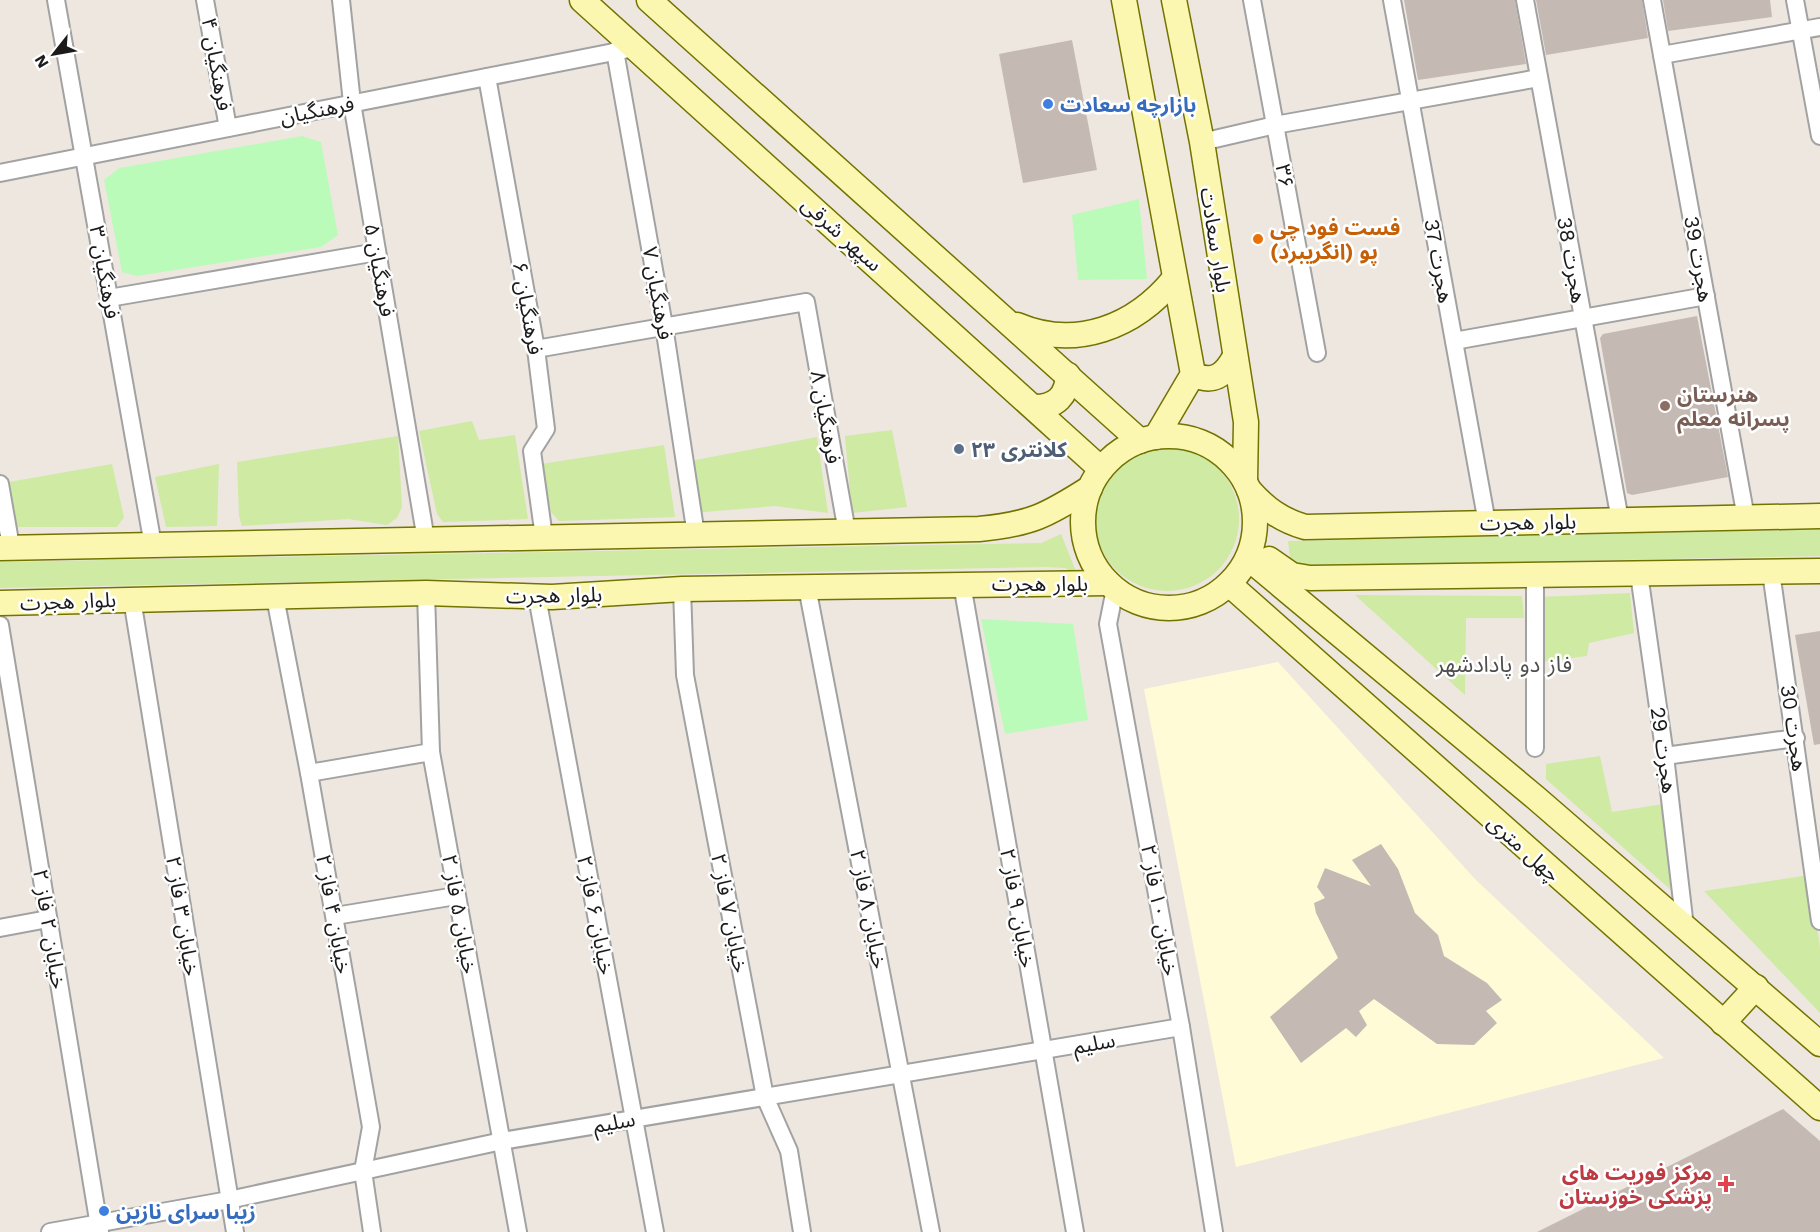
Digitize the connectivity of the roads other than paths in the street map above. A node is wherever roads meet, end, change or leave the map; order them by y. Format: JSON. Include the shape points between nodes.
{"nodes":[{"id":1,"x":56,"y":0,"type":"edge"},
{"id":2,"x":205,"y":0,"type":"edge"},
{"id":3,"x":341,"y":0,"type":"edge"},
{"id":4,"x":582,"y":0,"type":"edge"},
{"id":5,"x":649,"y":0,"type":"edge"},
{"id":6,"x":1124,"y":0,"type":"edge"},
{"id":7,"x":1174,"y":0,"type":"edge"},
{"id":8,"x":1252,"y":0,"type":"edge"},
{"id":9,"x":1392,"y":0,"type":"edge"},
{"id":10,"x":1525,"y":0,"type":"edge"},
{"id":11,"x":1652,"y":0,"type":"edge"},
{"id":12,"x":1795,"y":0,"type":"edge"},
{"id":13,"x":1820,"y":27,"type":"edge"},
{"id":14,"x":1801,"y":30,"type":"junction"},
{"id":15,"x":625,"y":50,"type":"junction"},
{"id":16,"x":1662,"y":55,"type":"junction"},
{"id":17,"x":488,"y":77,"type":"junction"},
{"id":18,"x":1539,"y":78,"type":"junction"},
{"id":19,"x":1410,"y":101,"type":"junction"},
{"id":20,"x":352,"y":103,"type":"junction"},
{"id":21,"x":1275,"y":125,"type":"junction"},
{"id":22,"x":228,"y":128,"type":"junction"},
{"id":23,"x":1820,"y":136,"type":"edge"},
{"id":24,"x":1202,"y":142,"type":"junction"},
{"id":25,"x":84,"y":156,"type":"junction"},
{"id":26,"x":0,"y":172,"type":"edge"},
{"id":27,"x":377,"y":252,"type":"junction"},
{"id":28,"x":1174,"y":279,"type":"junction"},
{"id":29,"x":1706,"y":296,"type":"junction"},
{"id":30,"x":109,"y":298,"type":"junction"},
{"id":31,"x":1583,"y":318,"type":"junction"},
{"id":32,"x":1008,"y":321,"type":"junction"},
{"id":33,"x":664,"y":326,"type":"junction"},
{"id":34,"x":1454,"y":341,"type":"junction"},
{"id":35,"x":536,"y":349,"type":"junction"},
{"id":36,"x":1317,"y":353,"type":"dead end"},
{"id":37,"x":1234,"y":358,"type":"junction"},
{"id":38,"x":1192,"y":374,"type":"junction"},
{"id":39,"x":1068,"y":375,"type":"junction"},
{"id":40,"x":1035,"y":406,"type":"junction"},
{"id":41,"x":1148,"y":439,"type":"junction"},
{"id":42,"x":1095,"y":478,"type":"junction"},
{"id":43,"x":0,"y":484,"type":"edge"},
{"id":44,"x":1247,"y":486,"type":"junction"},
{"id":45,"x":1820,"y":516,"type":"edge"},
{"id":46,"x":1746,"y":518,"type":"junction"},
{"id":47,"x":1620,"y":520,"type":"junction"},
{"id":48,"x":1487,"y":523,"type":"junction"},
{"id":49,"x":847,"y":532,"type":"junction"},
{"id":50,"x":696,"y":535,"type":"junction"},
{"id":51,"x":544,"y":537,"type":"junction"},
{"id":52,"x":426,"y":540,"type":"junction"},
{"id":53,"x":153,"y":545,"type":"junction"},
{"id":54,"x":6,"y":547,"type":"edge"},
{"id":55,"x":1250,"y":552,"type":"junction"},
{"id":56,"x":1820,"y":571,"type":"edge"},
{"id":57,"x":1771,"y":572,"type":"junction"},
{"id":58,"x":1639,"y":574,"type":"junction"},
{"id":59,"x":1535,"y":575,"type":"junction"},
{"id":60,"x":962,"y":584,"type":"junction"},
{"id":61,"x":1229,"y":584,"type":"junction"},
{"id":62,"x":807,"y":586,"type":"junction"},
{"id":63,"x":1112,"y":586,"type":"junction"},
{"id":64,"x":682,"y":589,"type":"junction"},
{"id":65,"x":426,"y":593,"type":"junction"},
{"id":66,"x":275,"y":597,"type":"junction"},
{"id":67,"x":537,"y":597,"type":"junction"},
{"id":68,"x":132,"y":599,"type":"junction"},
{"id":69,"x":0,"y":603,"type":"edge"},
{"id":70,"x":0,"y":625,"type":"edge"},
{"id":71,"x":1796,"y":738,"type":"junction"},
{"id":72,"x":1535,"y":748,"type":"dead end"},
{"id":73,"x":431,"y":752,"type":"junction"},
{"id":74,"x":1665,"y":756,"type":"junction"},
{"id":75,"x":309,"y":773,"type":"junction"},
{"id":76,"x":1815,"y":831,"type":"edge"},
{"id":77,"x":456,"y":896,"type":"junction"},
{"id":78,"x":335,"y":916,"type":"junction"},
{"id":79,"x":48,"y":919,"type":"junction"},
{"id":80,"x":1820,"y":921,"type":"edge"},
{"id":81,"x":1685,"y":927,"type":"junction"},
{"id":82,"x":0,"y":928,"type":"edge"},
{"id":83,"x":1756,"y":987,"type":"junction"},
{"id":84,"x":1723,"y":1023,"type":"junction"},
{"id":85,"x":1181,"y":1027,"type":"junction"},
{"id":86,"x":1820,"y":1044,"type":"edge"},
{"id":87,"x":1043,"y":1052,"type":"junction"},
{"id":88,"x":901,"y":1075,"type":"junction"},
{"id":89,"x":765,"y":1097,"type":"junction"},
{"id":90,"x":1820,"y":1108,"type":"edge"},
{"id":91,"x":634,"y":1119,"type":"junction"},
{"id":92,"x":502,"y":1141,"type":"junction"},
{"id":93,"x":363,"y":1171,"type":"junction"},
{"id":94,"x":229,"y":1200,"type":"junction"},
{"id":95,"x":99,"y":1228,"type":"edge"},
{"id":96,"x":50,"y":1232,"type":"edge"},
{"id":97,"x":235,"y":1232,"type":"edge"},
{"id":98,"x":372,"y":1232,"type":"edge"},
{"id":99,"x":518,"y":1232,"type":"edge"},
{"id":100,"x":654,"y":1232,"type":"edge"},
{"id":101,"x":802,"y":1232,"type":"edge"},
{"id":102,"x":931,"y":1232,"type":"edge"},
{"id":103,"x":1076,"y":1232,"type":"edge"},
{"id":104,"x":1214,"y":1232,"type":"edge"}],
"edges":[{"from":1,"to":25,"type":"street","name":"فرهنگیان ۳"},
{"from":2,"to":22,"type":"street","name":"فرهنگیان ۴"},
{"from":3,"to":20,"type":"street","name":"فرهنگیان ۵"},
{"from":4,"to":15,"type":"main road","name":"سپهر شرقی"},
{"from":5,"to":32,"type":"main road"},
{"from":6,"to":28,"type":"main road"},
{"from":7,"to":24,"type":"main road","name":"بلوار سعادت"},
{"from":8,"to":21,"type":"street","name":"۳۶"},
{"from":9,"to":19,"type":"street","name":"هجرت 37"},
{"from":10,"to":18,"type":"street","name":"هجرت 38"},
{"from":11,"to":16,"type":"street","name":"هجرت 39"},
{"from":12,"to":14,"type":"street"},
{"from":13,"to":14,"type":"street"},
{"from":14,"to":16,"type":"street"},
{"from":14,"to":23,"type":"street"},
{"from":15,"to":17,"type":"street","name":"فرهنگیان"},
{"from":15,"to":33,"type":"street","name":"فرهنگیان ۷"},
{"from":15,"to":40,"type":"main road","name":"سپهر شرقی"},
{"from":16,"to":29,"type":"street","name":"هجرت 39"},
{"from":17,"to":20,"type":"street","name":"فرهنگیان"},
{"from":17,"to":35,"type":"street","name":"فرهنگیان ۶"},
{"from":18,"to":19,"type":"street"},
{"from":18,"to":31,"type":"street","name":"هجرت 38"},
{"from":19,"to":21,"type":"street"},
{"from":19,"to":34,"type":"street","name":"هجرت 37"},
{"from":20,"to":22,"type":"street","name":"فرهنگیان"},
{"from":20,"to":27,"type":"street","name":"فرهنگیان ۵"},
{"from":21,"to":24,"type":"street"},
{"from":21,"to":36,"type":"street","name":"۳۶"},
{"from":22,"to":25,"type":"street","name":"فرهنگیان"},
{"from":24,"to":37,"type":"main road","name":"بلوار سعادت"},
{"from":25,"to":26,"type":"street","name":"فرهنگیان"},
{"from":25,"to":30,"type":"street","name":"فرهنگیان ۳"},
{"from":27,"to":30,"type":"street"},
{"from":27,"to":52,"type":"street","name":"فرهنگیان ۵"},
{"from":28,"to":32,"type":"main road","via":[[1146,309],[1109,328],[1069,335],[1048,334]]},
{"from":28,"to":38,"type":"main road"},
{"from":29,"to":31,"type":"street"},
{"from":29,"to":46,"type":"street","name":"هجرت 39"},
{"from":30,"to":53,"type":"street","name":"فرهنگیان ۳"},
{"from":31,"to":34,"type":"street"},
{"from":31,"to":47,"type":"street","name":"هجرت 38"},
{"from":32,"to":39,"type":"main road"},
{"from":33,"to":35,"type":"street"},
{"from":33,"to":49,"type":"street","name":"فرهنگیان ۸","via":[[806,302]]},
{"from":33,"to":50,"type":"street","name":"فرهنگیان ۷"},
{"from":34,"to":48,"type":"street","name":"هجرت 37"},
{"from":35,"to":51,"type":"street","name":"فرهنگیان ۶","via":[[546,429],[532,451]]},
{"from":37,"to":38,"type":"main road","via":[[1226,373],[1214,379]]},
{"from":37,"to":44,"type":"main road","name":"بلوار سعادت","via":[[1246,422]]},
{"from":38,"to":41,"type":"main road"},
{"from":39,"to":40,"type":"main road","via":[[1067,386],[1056,403]]},
{"from":39,"to":41,"type":"main road"},
{"from":40,"to":42,"type":"main road","name":"سپهر شرقی"},
{"from":41,"to":42,"type":"main road","via":[[1119,452]]},
{"from":41,"to":44,"type":"main road","via":[[1177,436],[1217,450],[1233,464]]},
{"from":42,"to":49,"type":"main road","via":[[1046,516],[1015,526]]},
{"from":42,"to":63,"type":"main road","via":[[1084,508],[1085,538],[1095,567]]},
{"from":43,"to":54,"type":"street"},
{"from":44,"to":48,"type":"main road","name":"بلوار هجرت","via":[[1267,509],[1285,521],[1305,527]]},
{"from":44,"to":55,"type":"main road","via":[[1255,518]]},
{"from":45,"to":46,"type":"main road","name":"بلوار هجرت"},
{"from":46,"to":47,"type":"main road","name":"بلوار هجرت"},
{"from":47,"to":48,"type":"main road","name":"بلوار هجرت"},
{"from":49,"to":50,"type":"main road"},
{"from":50,"to":51,"type":"main road"},
{"from":51,"to":52,"type":"main road"},
{"from":52,"to":53,"type":"main road"},
{"from":53,"to":54,"type":"main road"},
{"from":55,"to":59,"type":"main road","via":[[1292,574],[1310,578]]},
{"from":55,"to":61,"type":"main road"},
{"from":55,"to":81,"type":"main road"},
{"from":56,"to":57,"type":"main road"},
{"from":57,"to":58,"type":"main road"},
{"from":57,"to":71,"type":"street","name":"هجرت 30"},
{"from":58,"to":59,"type":"main road"},
{"from":58,"to":74,"type":"street","name":"هجرت 29"},
{"from":59,"to":72,"type":"street"},
{"from":60,"to":62,"type":"main road","name":"بلوار هجرت"},
{"from":60,"to":63,"type":"main road","name":"بلوار هجرت"},
{"from":60,"to":87,"type":"street","name":"خیابان ۹ فاز ۲"},
{"from":61,"to":63,"type":"main road","via":[[1209,599],[1185,607],[1161,608],[1136,602]]},
{"from":61,"to":84,"type":"main road","name":"چهل متری"},
{"from":62,"to":64,"type":"main road","name":"بلوار هجرت"},
{"from":62,"to":88,"type":"street","name":"خیابان ۸ فاز ۲"},
{"from":63,"to":85,"type":"street","name":"خیابان ۱۰ فاز ۲","via":[[1108,624]]},
{"from":64,"to":67,"type":"main road","name":"بلوار هجرت"},
{"from":64,"to":89,"type":"street","name":"خیابان ۷ فاز ۲","via":[[685,675]]},
{"from":65,"to":66,"type":"main road","name":"بلوار هجرت"},
{"from":65,"to":67,"type":"main road","name":"بلوار هجرت"},
{"from":65,"to":73,"type":"street","name":"خیابان ۵ فاز ۲"},
{"from":66,"to":68,"type":"main road","name":"بلوار هجرت"},
{"from":66,"to":75,"type":"street","name":"خیابان ۴ فاز ۲"},
{"from":67,"to":91,"type":"street","name":"خیابان ۶ فاز ۲"},
{"from":68,"to":69,"type":"main road","name":"بلوار هجرت"},
{"from":68,"to":94,"type":"street","name":"خیابان ۳ فاز ۲"},
{"from":70,"to":79,"type":"street","name":"خیابان ۲ فاز ۲"},
{"from":71,"to":74,"type":"street"},
{"from":71,"to":76,"type":"street","name":"هجرت 30"},
{"from":73,"to":75,"type":"street"},
{"from":73,"to":77,"type":"street","name":"خیابان ۵ فاز ۲"},
{"from":74,"to":81,"type":"street","name":"هجرت 29"},
{"from":75,"to":78,"type":"street","name":"خیابان ۴ فاز ۲"},
{"from":76,"to":80,"type":"street","name":"هجرت 30"},
{"from":77,"to":78,"type":"street"},
{"from":77,"to":92,"type":"street","name":"خیابان ۵ فاز ۲"},
{"from":78,"to":93,"type":"street","name":"خیابان ۴ فاز ۲","via":[[371,1127]]},
{"from":79,"to":82,"type":"street"},
{"from":79,"to":95,"type":"street","name":"خیابان ۲ فاز ۲"},
{"from":81,"to":83,"type":"main road"},
{"from":83,"to":84,"type":"main road"},
{"from":83,"to":86,"type":"main road"},
{"from":84,"to":90,"type":"main road","name":"چهل متری"},
{"from":85,"to":87,"type":"street","name":"سلیم"},
{"from":85,"to":104,"type":"street","name":"خیابان ۱۰ فاز ۲"},
{"from":87,"to":88,"type":"street","name":"سلیم"},
{"from":87,"to":103,"type":"street","name":"خیابان ۹ فاز ۲"},
{"from":88,"to":89,"type":"street","name":"سلیم"},
{"from":88,"to":102,"type":"street","name":"خیابان ۸ فاز ۲"},
{"from":89,"to":91,"type":"street","name":"سلیم"},
{"from":89,"to":101,"type":"street","name":"خیابان ۷ فاز ۲","via":[[789,1151]]},
{"from":91,"to":92,"type":"street","name":"سلیم"},
{"from":91,"to":100,"type":"street","name":"خیابان ۶ فاز ۲"},
{"from":92,"to":93,"type":"street","name":"سلیم"},
{"from":92,"to":99,"type":"street","name":"خیابان ۵ فاز ۲"},
{"from":93,"to":94,"type":"street","name":"سلیم"},
{"from":93,"to":98,"type":"street","name":"خیابان ۴ فاز ۲"},
{"from":94,"to":95,"type":"street","name":"سلیم"},
{"from":94,"to":97,"type":"street","name":"خیابان ۳ فاز ۲"},
{"from":95,"to":96,"type":"street","name":"سلیم"}]}
